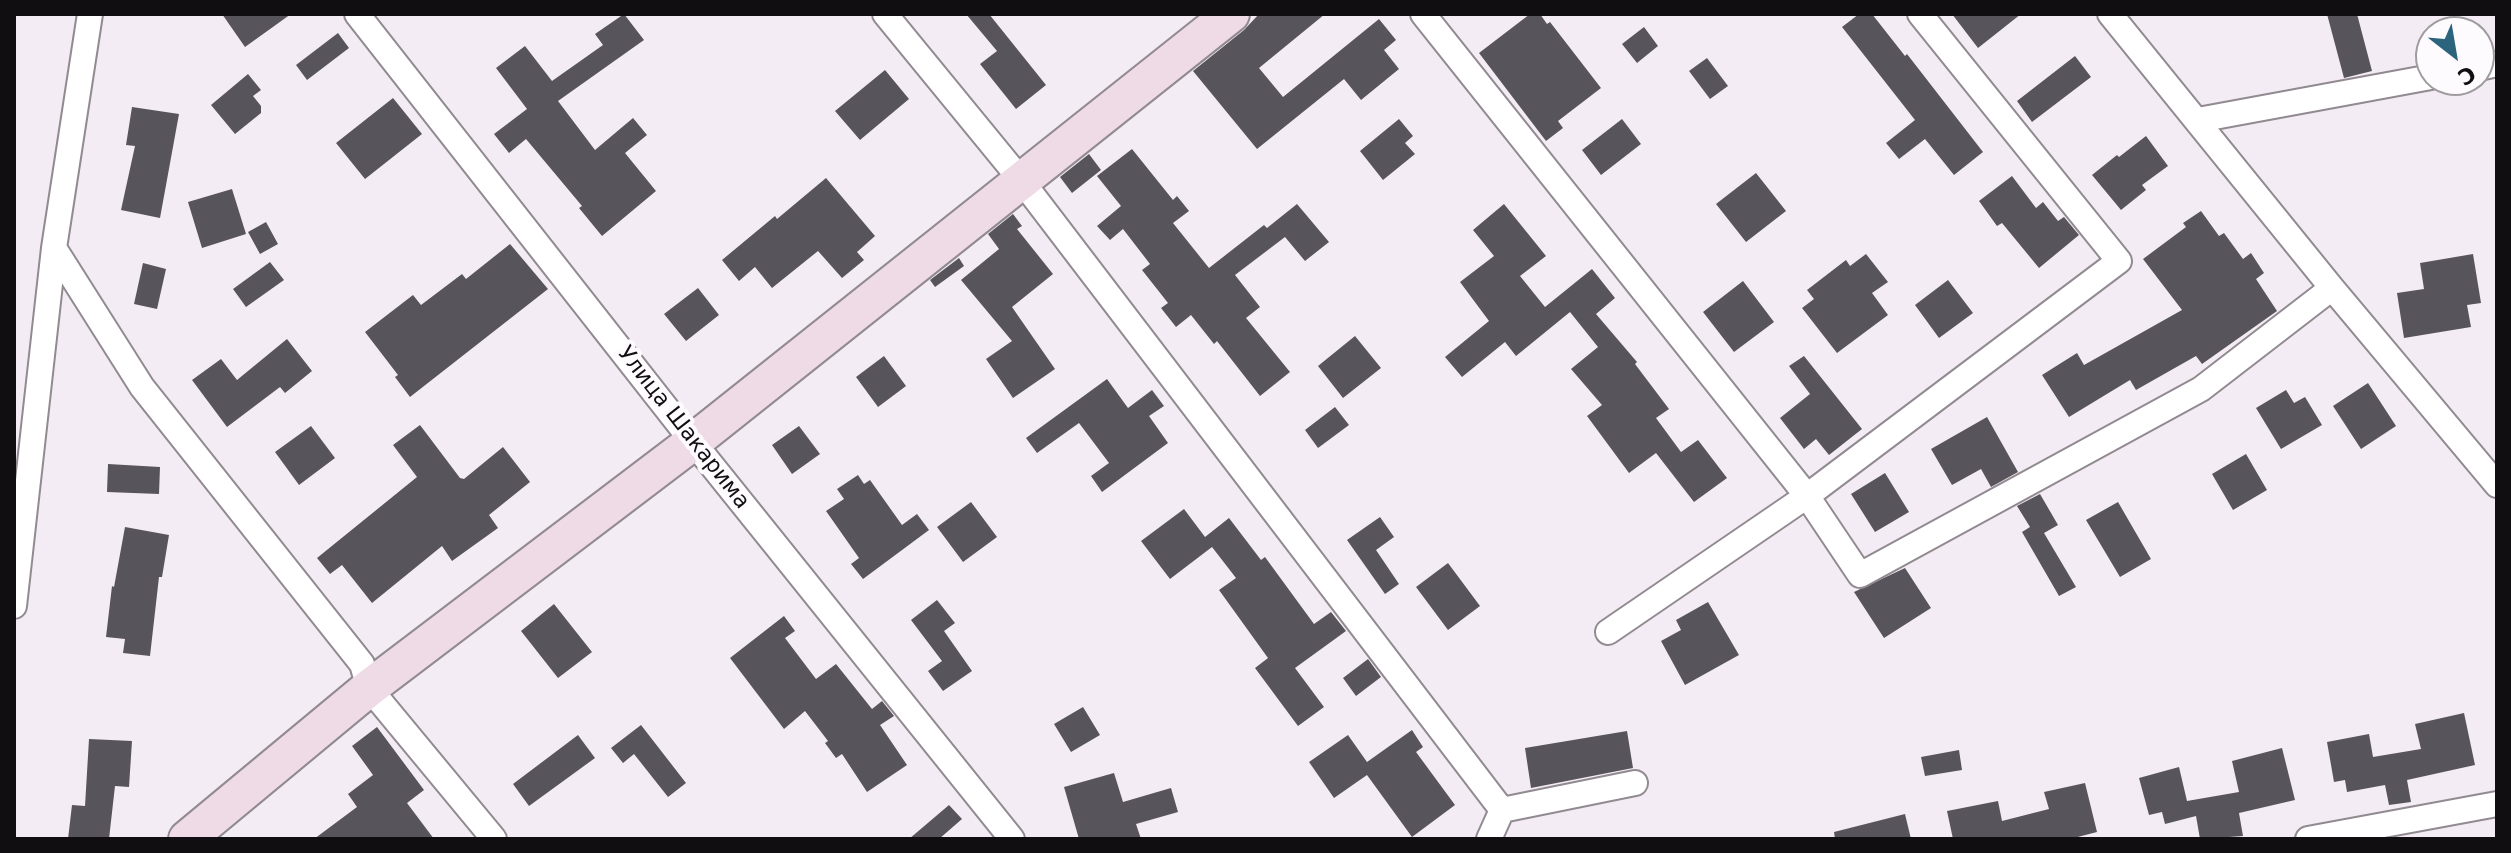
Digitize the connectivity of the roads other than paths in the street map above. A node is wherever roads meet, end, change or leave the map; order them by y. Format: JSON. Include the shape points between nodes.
{"nodes":[{"id":1,"x":90,"y":14,"type":"edge"},
{"id":2,"x":357,"y":14,"type":"edge"},
{"id":3,"x":885,"y":14,"type":"edge"},
{"id":4,"x":1231,"y":14,"type":"edge"},
{"id":5,"x":1423,"y":14,"type":"edge"},
{"id":6,"x":1920,"y":14,"type":"edge"},
{"id":7,"x":2110,"y":14,"type":"edge"},
{"id":8,"x":2415,"y":80,"type":"edge"},
{"id":9,"x":2198,"y":120,"type":"junction"},
{"id":10,"x":1021,"y":180,"type":"junction"},
{"id":11,"x":54,"y":248,"type":"junction"},
{"id":12,"x":2332,"y":288,"type":"junction"},
{"id":13,"x":693,"y":442,"type":"junction"},
{"id":14,"x":2497,"y":485,"type":"edge"},
{"id":15,"x":1807,"y":496,"type":"junction"},
{"id":16,"x":14,"y":606,"type":"edge"},
{"id":17,"x":1608,"y":632,"type":"dead end"},
{"id":18,"x":369,"y":688,"type":"junction"},
{"id":19,"x":1635,"y":783,"type":"dead end"},
{"id":20,"x":2497,"y":804,"type":"edge"},
{"id":21,"x":1502,"y":810,"type":"junction"},
{"id":22,"x":187,"y":839,"type":"edge"},
{"id":23,"x":494,"y":839,"type":"edge"},
{"id":24,"x":1012,"y":839,"type":"edge"},
{"id":25,"x":1489,"y":839,"type":"edge"},
{"id":26,"x":2308,"y":839,"type":"edge"}],
"edges":[{"from":1,"to":11,"type":"street"},
{"from":2,"to":13,"type":"street","name":"Улица Шакарима"},
{"from":3,"to":10,"type":"street"},
{"from":4,"to":10,"type":"street"},
{"from":5,"to":15,"type":"street"},
{"from":6,"to":15,"type":"street","via":[[2119,261]]},
{"from":7,"to":9,"type":"street"},
{"from":8,"to":9,"type":"street"},
{"from":9,"to":12,"type":"street"},
{"from":10,"to":13,"type":"street"},
{"from":10,"to":21,"type":"street"},
{"from":11,"to":16,"type":"street"},
{"from":11,"to":18,"type":"street","via":[[142,387],[362,664]]},
{"from":12,"to":14,"type":"street"},
{"from":12,"to":15,"type":"street","via":[[2201,389],[1860,575]]},
{"from":13,"to":18,"type":"street"},
{"from":13,"to":24,"type":"street","name":"Улица Шакарима"},
{"from":15,"to":17,"type":"street"},
{"from":18,"to":22,"type":"street"},
{"from":18,"to":23,"type":"street"},
{"from":19,"to":21,"type":"street"},
{"from":20,"to":26,"type":"street"},
{"from":21,"to":25,"type":"street"}]}
